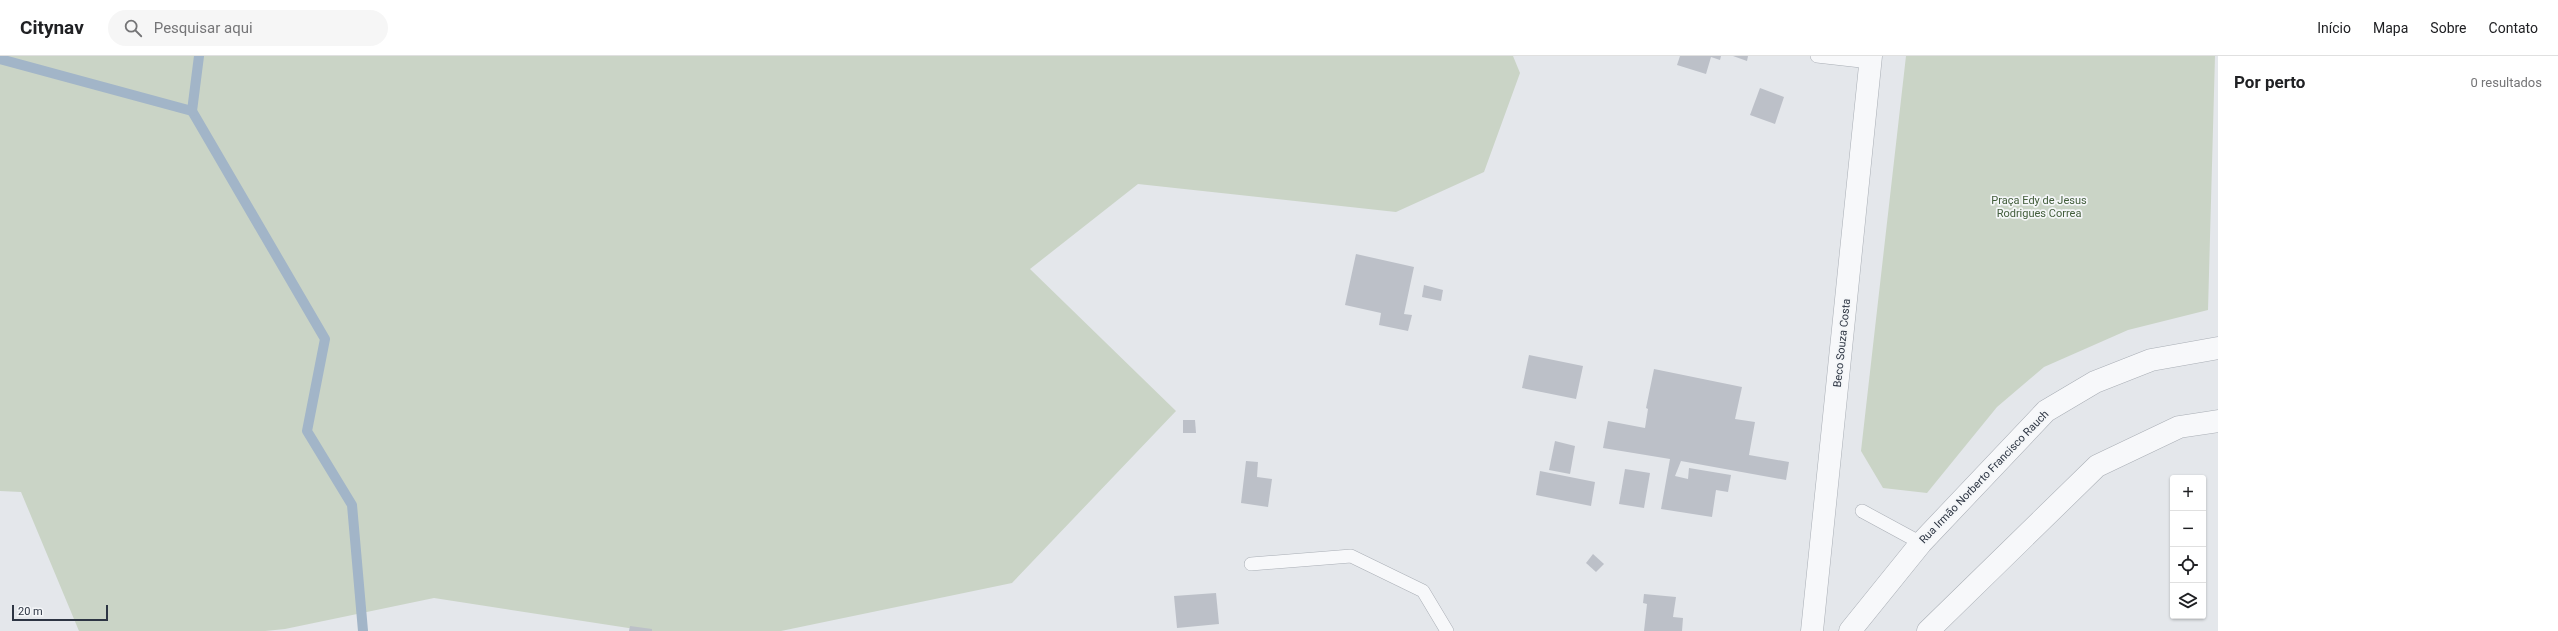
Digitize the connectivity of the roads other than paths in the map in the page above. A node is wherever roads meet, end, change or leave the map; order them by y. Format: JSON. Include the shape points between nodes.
{"nodes":[{"id":1,"x":1817,"y":56,"type":"edge"},
{"id":2,"x":1871,"y":59,"type":"edge"},
{"id":3,"x":2218,"y":348,"type":"edge"},
{"id":4,"x":2218,"y":421,"type":"edge"},
{"id":5,"x":1862,"y":511,"type":"dead end"},
{"id":6,"x":1920,"y":543,"type":"junction"},
{"id":7,"x":1251,"y":564,"type":"dead end"},
{"id":8,"x":1447,"y":631,"type":"edge"},
{"id":9,"x":1812,"y":631,"type":"edge"},
{"id":10,"x":1850,"y":631,"type":"edge"},
{"id":11,"x":1928,"y":631,"type":"edge"}],
"edges":[{"from":1,"to":2,"type":"lane"},
{"from":2,"to":9,"type":"street","name":"Beco Souza Costa"},
{"from":3,"to":6,"type":"street","name":"Rua Irmão Norberto Francisco Rauch","via":[[2151,360],[2094,382],[2046,411]]},
{"from":4,"to":11,"type":"street","via":[[2179,427],[2097,466]]},
{"from":5,"to":6,"type":"lane"},
{"from":6,"to":10,"type":"street","name":"Rua Irmão Norberto Francisco Rauch"},
{"from":7,"to":8,"type":"lane","via":[[1351,556],[1423,591]]}]}
